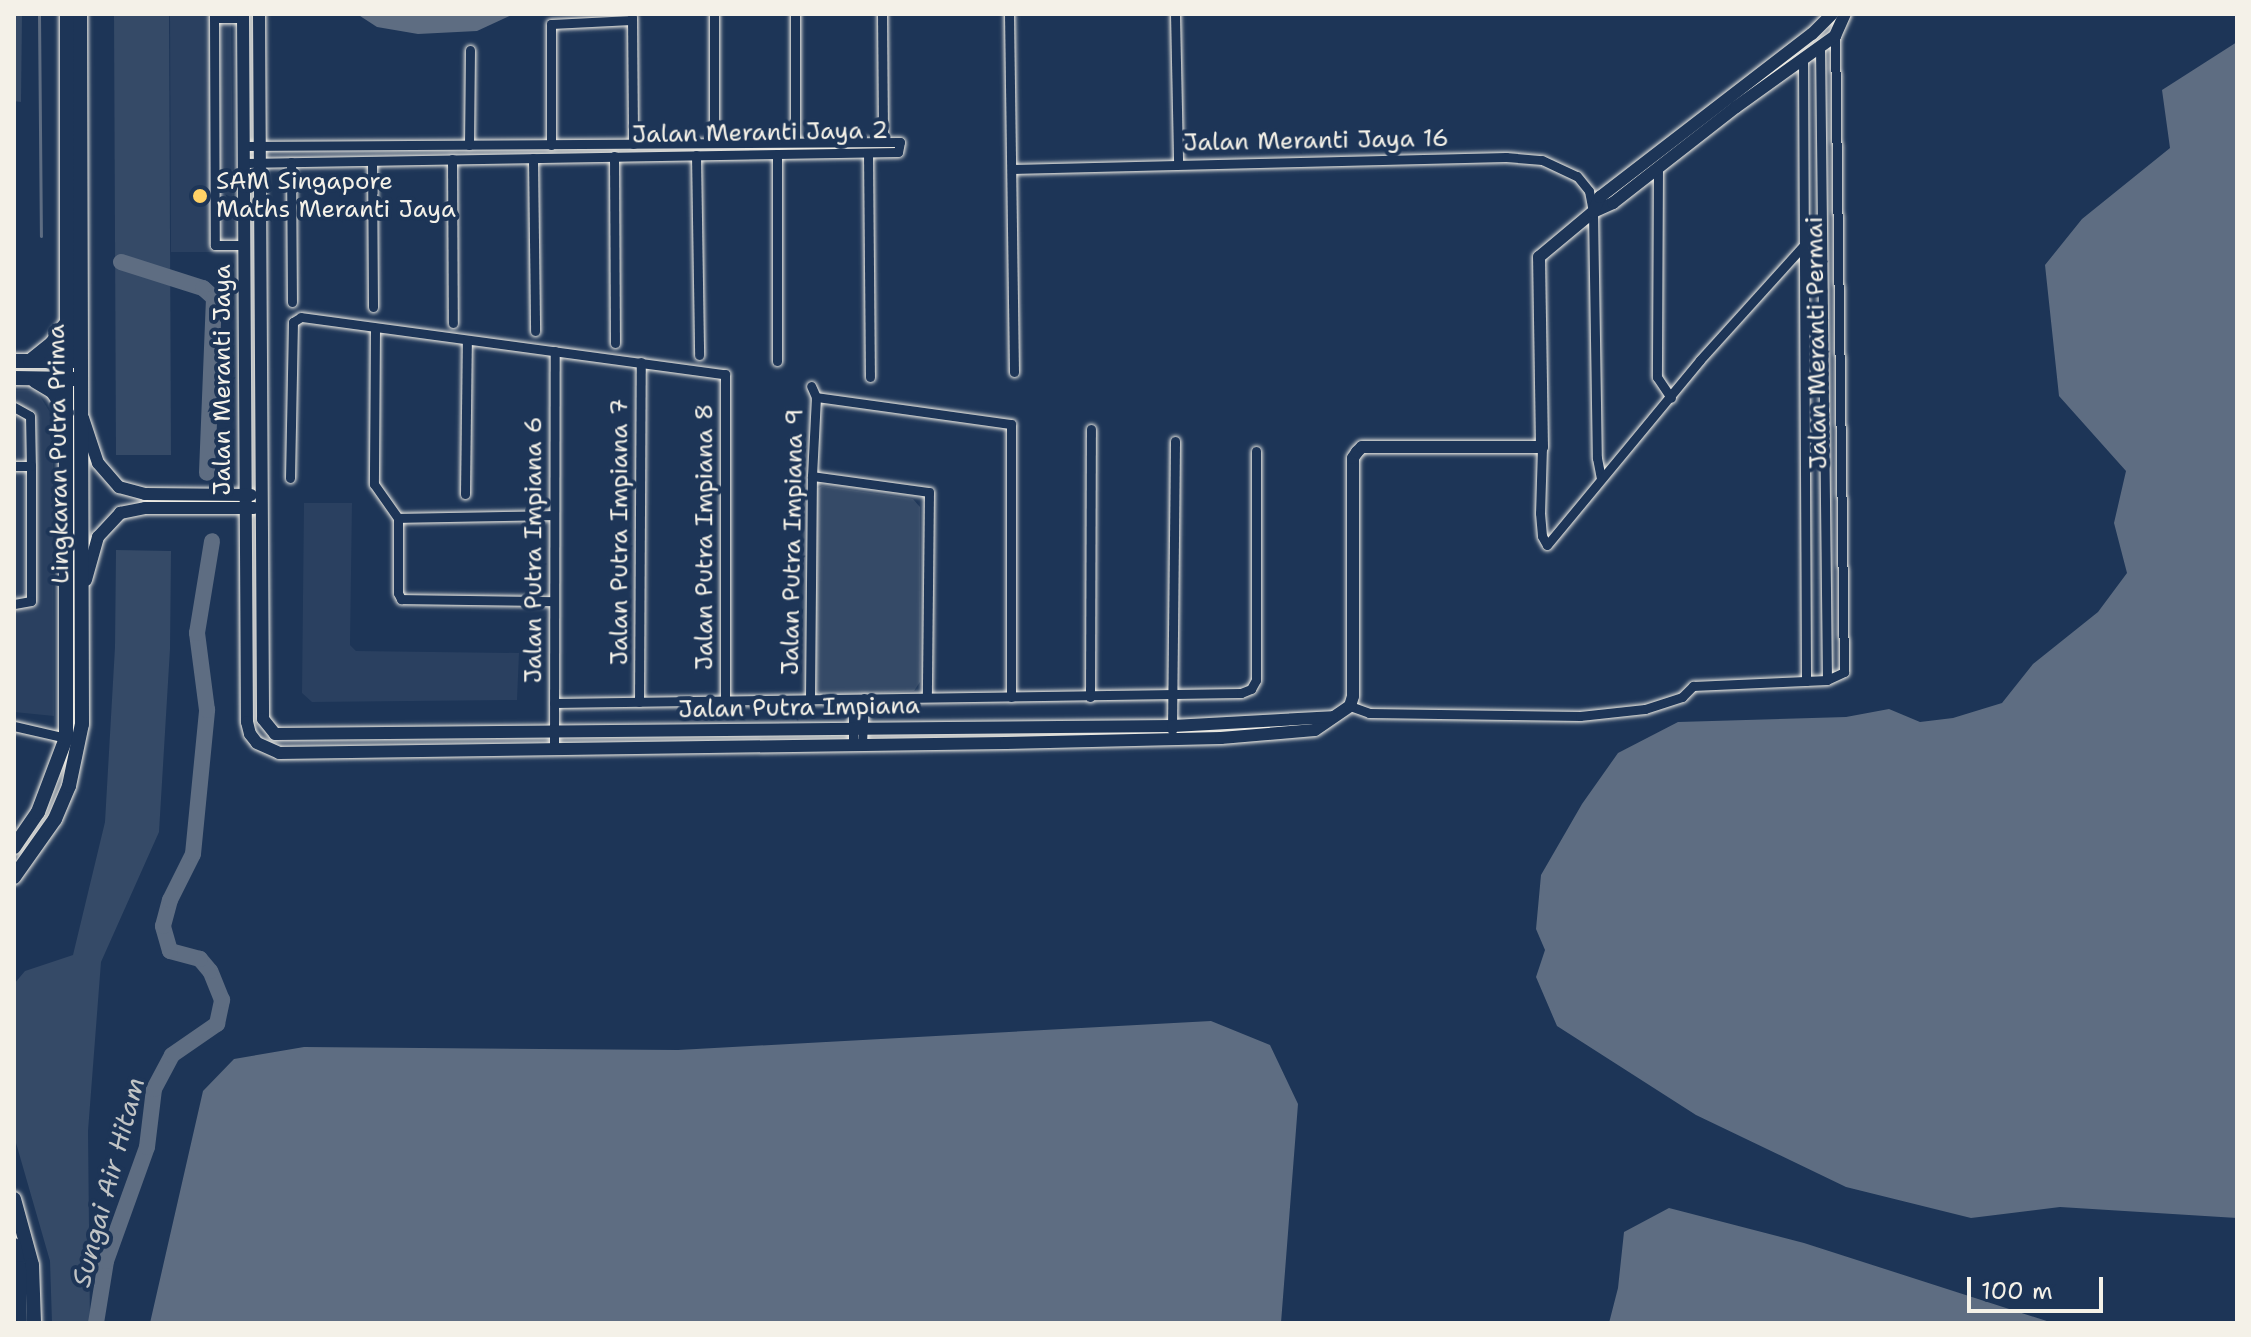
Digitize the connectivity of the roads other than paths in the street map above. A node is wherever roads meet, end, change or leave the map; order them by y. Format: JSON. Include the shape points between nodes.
{"nodes":[{"id":1,"x":67,"y":14,"type":"edge"},
{"id":2,"x":80,"y":14,"type":"edge"},
{"id":3,"x":259,"y":14,"type":"edge"},
{"id":4,"x":714,"y":14,"type":"edge"},
{"id":5,"x":795,"y":14,"type":"edge"},
{"id":6,"x":882,"y":14,"type":"edge"},
{"id":7,"x":1009,"y":14,"type":"edge"},
{"id":8,"x":1175,"y":14,"type":"edge"},
{"id":9,"x":1833,"y":14,"type":"edge"},
{"id":10,"x":1845,"y":14,"type":"edge"},
{"id":11,"x":214,"y":16,"type":"edge"},
{"id":12,"x":243,"y":16,"type":"edge"},
{"id":13,"x":632,"y":17,"type":"edge"},
{"id":14,"x":1835,"y":36,"type":"junction"},
{"id":15,"x":1820,"y":46,"type":"junction"},
{"id":16,"x":470,"y":50,"type":"dead end"},
{"id":17,"x":1803,"y":58,"type":"junction"},
{"id":18,"x":883,"y":140,"type":"junction"},
{"id":19,"x":795,"y":142,"type":"junction"},
{"id":20,"x":655,"y":143,"type":"junction"},
{"id":21,"x":714,"y":143,"type":"junction"},
{"id":22,"x":633,"y":144,"type":"junction"},
{"id":23,"x":469,"y":145,"type":"junction"},
{"id":24,"x":495,"y":145,"type":"junction"},
{"id":25,"x":551,"y":145,"type":"junction"},
{"id":26,"x":243,"y":146,"type":"junction"},
{"id":27,"x":261,"y":146,"type":"junction"},
{"id":28,"x":339,"y":146,"type":"junction"},
{"id":29,"x":868,"y":153,"type":"junction"},
{"id":30,"x":777,"y":154,"type":"junction"},
{"id":31,"x":655,"y":155,"type":"junction"},
{"id":32,"x":696,"y":155,"type":"junction"},
{"id":33,"x":614,"y":156,"type":"junction"},
{"id":34,"x":495,"y":158,"type":"junction"},
{"id":35,"x":533,"y":158,"type":"junction"},
{"id":36,"x":452,"y":159,"type":"junction"},
{"id":37,"x":339,"y":161,"type":"junction"},
{"id":38,"x":372,"y":161,"type":"junction"},
{"id":39,"x":261,"y":162,"type":"junction"},
{"id":40,"x":291,"y":162,"type":"junction"},
{"id":41,"x":244,"y":163,"type":"junction"},
{"id":42,"x":1178,"y":163,"type":"junction"},
{"id":43,"x":1012,"y":169,"type":"junction"},
{"id":44,"x":1658,"y":169,"type":"junction"},
{"id":45,"x":1593,"y":212,"type":"junction"},
{"id":46,"x":244,"y":245,"type":"junction"},
{"id":47,"x":1804,"y":245,"type":"junction"},
{"id":48,"x":292,"y":302,"type":"dead end"},
{"id":49,"x":373,"y":307,"type":"dead end"},
{"id":50,"x":67,"y":322,"type":"junction"},
{"id":51,"x":453,"y":323,"type":"dead end"},
{"id":52,"x":375,"y":328,"type":"junction"},
{"id":53,"x":535,"y":331,"type":"dead end"},
{"id":54,"x":467,"y":340,"type":"junction"},
{"id":55,"x":615,"y":343,"type":"dead end"},
{"id":56,"x":555,"y":351,"type":"junction"},
{"id":57,"x":699,"y":355,"type":"dead end"},
{"id":58,"x":14,"y":361,"type":"edge"},
{"id":59,"x":30,"y":361,"type":"junction"},
{"id":60,"x":73,"y":361,"type":"junction"},
{"id":61,"x":777,"y":361,"type":"dead end"},
{"id":62,"x":641,"y":362,"type":"junction"},
{"id":63,"x":1014,"y":372,"type":"dead end"},
{"id":64,"x":870,"y":377,"type":"dead end"},
{"id":65,"x":14,"y":378,"type":"edge"},
{"id":66,"x":30,"y":378,"type":"junction"},
{"id":67,"x":73,"y":379,"type":"junction"},
{"id":68,"x":811,"y":386,"type":"dead end"},
{"id":69,"x":816,"y":397,"type":"junction"},
{"id":70,"x":1671,"y":398,"type":"junction"},
{"id":71,"x":14,"y":407,"type":"edge"},
{"id":72,"x":73,"y":410,"type":"junction"},
{"id":73,"x":1091,"y":429,"type":"dead end"},
{"id":74,"x":1175,"y":441,"type":"dead end"},
{"id":75,"x":1542,"y":447,"type":"junction"},
{"id":76,"x":1256,"y":451,"type":"dead end"},
{"id":77,"x":14,"y":466,"type":"edge"},
{"id":78,"x":31,"y":466,"type":"junction"},
{"id":79,"x":812,"y":476,"type":"junction"},
{"id":80,"x":290,"y":478,"type":"dead end"},
{"id":81,"x":1601,"y":478,"type":"junction"},
{"id":82,"x":465,"y":494,"type":"dead end"},
{"id":83,"x":246,"y":501,"type":"junction"},
{"id":84,"x":261,"y":501,"type":"junction"},
{"id":85,"x":554,"y":515,"type":"junction"},
{"id":86,"x":398,"y":518,"type":"junction"},
{"id":87,"x":83,"y":595,"type":"junction"},
{"id":88,"x":553,"y":601,"type":"junction"},
{"id":89,"x":14,"y":604,"type":"edge"},
{"id":90,"x":1827,"y":680,"type":"junction"},
{"id":91,"x":1806,"y":681,"type":"junction"},
{"id":92,"x":1174,"y":694,"type":"junction"},
{"id":93,"x":927,"y":697,"type":"junction"},
{"id":94,"x":1011,"y":697,"type":"junction"},
{"id":95,"x":1090,"y":697,"type":"junction"},
{"id":96,"x":858,"y":698,"type":"junction"},
{"id":97,"x":810,"y":699,"type":"junction"},
{"id":98,"x":725,"y":701,"type":"junction"},
{"id":99,"x":639,"y":702,"type":"junction"},
{"id":100,"x":554,"y":703,"type":"junction"},
{"id":101,"x":1350,"y":706,"type":"junction"},
{"id":102,"x":1332,"y":717,"type":"junction"},
{"id":103,"x":14,"y":726,"type":"edge"},
{"id":104,"x":268,"y":729,"type":"joint"},
{"id":105,"x":858,"y":730,"type":"junction"},
{"id":106,"x":1172,"y":732,"type":"junction"},
{"id":107,"x":554,"y":733,"type":"junction"},
{"id":108,"x":66,"y":738,"type":"junction"},
{"id":109,"x":257,"y":743,"type":"joint"},
{"id":110,"x":858,"y":744,"type":"junction"},
{"id":111,"x":554,"y":748,"type":"junction"},
{"id":112,"x":14,"y":847,"type":"edge"},
{"id":113,"x":14,"y":877,"type":"edge"},
{"id":114,"x":14,"y":1199,"type":"edge"},
{"id":115,"x":14,"y":1245,"type":"edge"},
{"id":116,"x":20,"y":1323,"type":"edge"},
{"id":117,"x":34,"y":1323,"type":"edge"}],
"edges":[{"from":1,"to":50,"type":"main road","name":"Lingkaran Putra Prima"},
{"from":2,"to":60,"type":"main road","name":"Lingkaran Putra Prima"},
{"from":3,"to":27,"type":"street","name":"Jalan Meranti Jaya"},
{"from":4,"to":21,"type":"street"},
{"from":5,"to":19,"type":"street"},
{"from":6,"to":18,"type":"street"},
{"from":7,"to":43,"type":"street"},
{"from":8,"to":42,"type":"street"},
{"from":9,"to":14,"type":"street","name":"Jalan Meranti Permai"},
{"from":9,"to":45,"type":"street","via":[[1600,197]]},
{"from":10,"to":14,"type":"street"},
{"from":11,"to":12,"type":"street"},
{"from":11,"to":46,"type":"street","via":[[215,245]]},
{"from":12,"to":26,"type":"street","name":"Jalan Meranti Jaya"},
{"from":13,"to":22,"type":"street"},
{"from":13,"to":25,"type":"street","via":[[552,22]]},
{"from":14,"to":15,"type":"street"},
{"from":14,"to":90,"type":"street","name":"Jalan Meranti Permai","via":[[1844,672]]},
{"from":15,"to":17,"type":"street"},
{"from":15,"to":90,"type":"street","name":"Jalan Meranti Permai"},
{"from":16,"to":23,"type":"street"},
{"from":17,"to":44,"type":"street"},
{"from":17,"to":47,"type":"street"},
{"from":18,"to":19,"type":"street","name":"Jalan Meranti Jaya 2"},
{"from":18,"to":29,"type":"street","name":"Jalan Meranti Jaya 2","via":[[898,140],[900,150]]},
{"from":19,"to":21,"type":"street","name":"Jalan Meranti Jaya 2"},
{"from":20,"to":21,"type":"street","name":"Jalan Meranti Jaya 2"},
{"from":20,"to":22,"type":"street","name":"Jalan Meranti Jaya 2"},
{"from":20,"to":31,"type":"street"},
{"from":22,"to":25,"type":"street","name":"Jalan Meranti Jaya 2"},
{"from":23,"to":24,"type":"street","name":"Jalan Meranti Jaya 2"},
{"from":23,"to":28,"type":"street","name":"Jalan Meranti Jaya 2"},
{"from":24,"to":25,"type":"street","name":"Jalan Meranti Jaya 2"},
{"from":24,"to":34,"type":"street"},
{"from":26,"to":27,"type":"street","name":"Jalan Meranti Jaya 2"},
{"from":26,"to":41,"type":"street","name":"Jalan Meranti Jaya"},
{"from":27,"to":28,"type":"street","name":"Jalan Meranti Jaya 2"},
{"from":27,"to":39,"type":"street","name":"Jalan Meranti Jaya"},
{"from":28,"to":37,"type":"street"},
{"from":29,"to":30,"type":"street","name":"Jalan Meranti Jaya 2"},
{"from":29,"to":64,"type":"street"},
{"from":30,"to":32,"type":"street","name":"Jalan Meranti Jaya 2"},
{"from":30,"to":61,"type":"street"},
{"from":31,"to":32,"type":"street","name":"Jalan Meranti Jaya 2"},
{"from":31,"to":33,"type":"street","name":"Jalan Meranti Jaya 2"},
{"from":32,"to":57,"type":"street"},
{"from":33,"to":35,"type":"street","name":"Jalan Meranti Jaya 2"},
{"from":33,"to":55,"type":"street"},
{"from":34,"to":35,"type":"street","name":"Jalan Meranti Jaya 2"},
{"from":34,"to":36,"type":"street","name":"Jalan Meranti Jaya 2"},
{"from":35,"to":53,"type":"street"},
{"from":36,"to":38,"type":"street","name":"Jalan Meranti Jaya 2"},
{"from":36,"to":51,"type":"street"},
{"from":37,"to":38,"type":"street","name":"Jalan Meranti Jaya 2"},
{"from":37,"to":40,"type":"street","name":"Jalan Meranti Jaya 2"},
{"from":38,"to":49,"type":"street"},
{"from":39,"to":40,"type":"street","name":"Jalan Meranti Jaya 2"},
{"from":39,"to":41,"type":"street","name":"Jalan Meranti Jaya 2"},
{"from":39,"to":84,"type":"street","name":"Jalan Meranti Jaya"},
{"from":40,"to":48,"type":"street"},
{"from":41,"to":46,"type":"street","name":"Jalan Meranti Jaya"},
{"from":42,"to":43,"type":"street","name":"Jalan Meranti Jaya 16"},
{"from":42,"to":45,"type":"street","name":"Jalan Meranti Jaya 16","via":[[1542,160],[1577,176],[1589,191]]},
{"from":43,"to":63,"type":"street"},
{"from":44,"to":45,"type":"street"},
{"from":44,"to":70,"type":"street","via":[[1657,377]]},
{"from":45,"to":75,"type":"street","via":[[1539,257]]},
{"from":45,"to":81,"type":"street"},
{"from":46,"to":83,"type":"street","name":"Jalan Meranti Jaya"},
{"from":47,"to":70,"type":"street"},
{"from":47,"to":91,"type":"street"},
{"from":50,"to":59,"type":"main road"},
{"from":50,"to":60,"type":"main road","name":"Lingkaran Putra Prima"},
{"from":52,"to":54,"type":"street"},
{"from":52,"to":80,"type":"street","via":[[296,318]]},
{"from":52,"to":86,"type":"street","via":[[374,484]]},
{"from":54,"to":56,"type":"street"},
{"from":54,"to":82,"type":"street"},
{"from":56,"to":62,"type":"street"},
{"from":56,"to":85,"type":"street","name":"Jalan Putra Impiana 6"},
{"from":58,"to":59,"type":"main road"},
{"from":59,"to":60,"type":"main road"},
{"from":60,"to":67,"type":"main road","name":"Lingkaran Putra Prima"},
{"from":62,"to":98,"type":"street","name":"Jalan Putra Impiana 8","via":[[725,374]]},
{"from":62,"to":99,"type":"street","name":"Jalan Putra Impiana 7"},
{"from":65,"to":66,"type":"main road"},
{"from":66,"to":67,"type":"main road"},
{"from":66,"to":72,"type":"main road"},
{"from":67,"to":72,"type":"main road","name":"Lingkaran Putra Prima"},
{"from":68,"to":69,"type":"street","name":"Jalan Putra Impiana 9"},
{"from":69,"to":79,"type":"street","name":"Jalan Putra Impiana 9"},
{"from":69,"to":94,"type":"street","via":[[1011,424]]},
{"from":70,"to":81,"type":"street"},
{"from":71,"to":78,"type":"street","via":[[30,416]]},
{"from":72,"to":83,"type":"street","via":[[98,463],[119,487],[145,494]]},
{"from":72,"to":87,"type":"main road","name":"Lingkaran Putra Prima"},
{"from":72,"to":108,"type":"main road","name":"Lingkaran Putra Prima"},
{"from":73,"to":95,"type":"street"},
{"from":74,"to":92,"type":"street"},
{"from":75,"to":81,"type":"street","via":[[1540,513],[1547,545]]},
{"from":75,"to":101,"type":"street","via":[[1362,447],[1357,452]]},
{"from":76,"to":92,"type":"street","via":[[1256,680],[1241,693]]},
{"from":77,"to":78,"type":"street"},
{"from":78,"to":89,"type":"street","via":[[31,601]]},
{"from":79,"to":93,"type":"street","via":[[929,492]]},
{"from":79,"to":97,"type":"street","name":"Jalan Putra Impiana 9"},
{"from":83,"to":84,"type":"street"},
{"from":83,"to":87,"type":"street","via":[[120,513],[98,537]]},
{"from":83,"to":109,"type":"street","name":"Jalan Meranti Jaya","via":[[247,722]]},
{"from":84,"to":104,"type":"street","name":"Jalan Meranti Jaya","via":[[263,719]]},
{"from":85,"to":86,"type":"street"},
{"from":85,"to":88,"type":"street","name":"Jalan Putra Impiana 6"},
{"from":86,"to":88,"type":"street","via":[[401,599]]},
{"from":87,"to":113,"type":"main road","name":"Lingkaran Putra Prima","via":[[79,747],[55,819]]},
{"from":88,"to":100,"type":"street","name":"Jalan Putra Impiana 6"},
{"from":90,"to":91,"type":"street"},
{"from":91,"to":101,"type":"street","via":[[1693,686],[1682,697],[1645,709],[1580,716],[1369,713]]},
{"from":92,"to":95,"type":"street"},
{"from":92,"to":106,"type":"street"},
{"from":93,"to":94,"type":"street"},
{"from":93,"to":96,"type":"street"},
{"from":94,"to":95,"type":"street"},
{"from":96,"to":97,"type":"street"},
{"from":96,"to":105,"type":"street"},
{"from":97,"to":98,"type":"street"},
{"from":98,"to":99,"type":"street"},
{"from":99,"to":100,"type":"street"},
{"from":100,"to":107,"type":"street","name":"Jalan Putra Impiana 6"},
{"from":101,"to":102,"type":"street"},
{"from":102,"to":106,"type":"street","name":"Jalan Putra Impiana"},
{"from":102,"to":106,"type":"street","name":"Jalan Putra Impiana","via":[[1315,730]]},
{"from":103,"to":108,"type":"street"},
{"from":104,"to":107,"type":"street","name":"Jalan Putra Impiana","via":[[289,736]]},
{"from":105,"to":106,"type":"street","name":"Jalan Putra Impiana"},
{"from":105,"to":107,"type":"street","name":"Jalan Putra Impiana"},
{"from":105,"to":110,"type":"street"},
{"from":106,"to":110,"type":"street","name":"Jalan Putra Impiana"},
{"from":107,"to":111,"type":"street","name":"Jalan Putra Impiana 6"},
{"from":108,"to":112,"type":"main road","name":"Lingkaran Putra Prima","via":[[38,812]]},
{"from":109,"to":111,"type":"street","name":"Jalan Putra Impiana","via":[[279,753]]},
{"from":110,"to":111,"type":"street","name":"Jalan Putra Impiana"},
{"from":114,"to":117,"type":"main road","via":[[32,1265]]},
{"from":115,"to":116,"type":"main road"}]}
